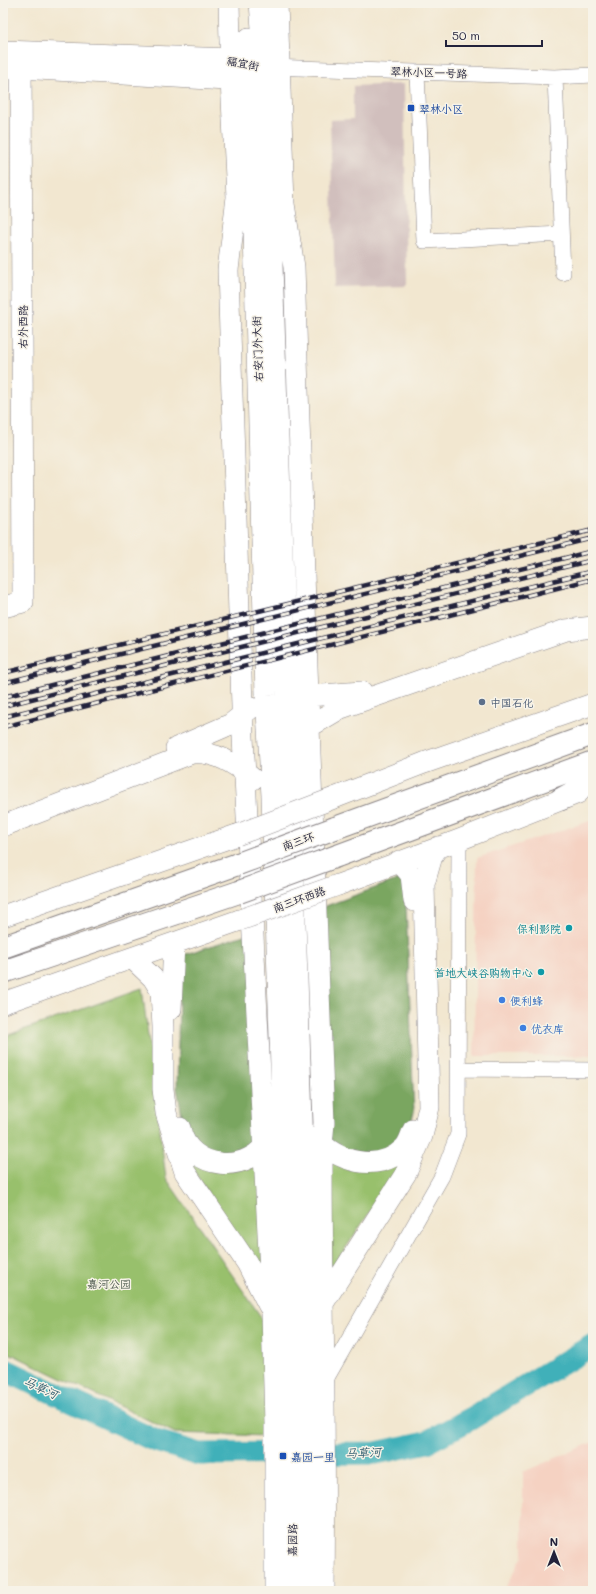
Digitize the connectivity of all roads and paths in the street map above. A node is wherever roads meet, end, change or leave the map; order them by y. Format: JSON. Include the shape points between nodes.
{"nodes":[{"id":1,"x":229,"y":3,"type":"edge"},
{"id":2,"x":247,"y":3,"type":"edge"},
{"id":3,"x":260,"y":3,"type":"edge"},
{"id":4,"x":277,"y":3,"type":"edge"},
{"id":5,"x":12,"y":59,"type":"edge"},
{"id":6,"x":230,"y":59,"type":"junction"},
{"id":7,"x":255,"y":72,"type":"junction"},
{"id":8,"x":417,"y":72,"type":"junction"},
{"id":9,"x":593,"y":75,"type":"edge"},
{"id":10,"x":555,"y":77,"type":"junction"},
{"id":11,"x":561,"y":234,"type":"junction"},
{"id":12,"x":563,"y":273,"type":"dead end"},
{"id":13,"x":3,"y":607,"type":"edge"},
{"id":14,"x":593,"y":618,"type":"edge"},
{"id":15,"x":593,"y":627,"type":"edge"},
{"id":16,"x":287,"y":692,"type":"junction"},
{"id":17,"x":266,"y":695,"type":"junction"},
{"id":18,"x":308,"y":696,"type":"junction"},
{"id":19,"x":593,"y":704,"type":"edge"},
{"id":20,"x":242,"y":714,"type":"junction"},
{"id":21,"x":309,"y":727,"type":"junction"},
{"id":22,"x":593,"y":734,"type":"edge"},
{"id":23,"x":290,"y":754,"type":"junction"},
{"id":24,"x":593,"y":762,"type":"edge"},
{"id":25,"x":245,"y":772,"type":"junction"},
{"id":26,"x":593,"y":781,"type":"edge"},
{"id":27,"x":593,"y":788,"type":"edge"},
{"id":28,"x":272,"y":796,"type":"junction"},
{"id":29,"x":561,"y":799,"type":"junction"},
{"id":30,"x":3,"y":814,"type":"edge"},
{"id":31,"x":3,"y":826,"type":"edge"},
{"id":32,"x":459,"y":840,"type":"junction"},
{"id":33,"x":438,"y":847,"type":"junction"},
{"id":34,"x":399,"y":861,"type":"junction"},
{"id":35,"x":3,"y":916,"type":"edge"},
{"id":36,"x":174,"y":942,"type":"junction"},
{"id":37,"x":3,"y":947,"type":"edge"},
{"id":38,"x":132,"y":958,"type":"junction"},
{"id":39,"x":3,"y":972,"type":"edge"},
{"id":40,"x":3,"y":1003,"type":"edge"},
{"id":41,"x":459,"y":1069,"type":"junction"},
{"id":42,"x":593,"y":1070,"type":"edge"},
{"id":43,"x":282,"y":1113,"type":"junction"},
{"id":44,"x":302,"y":1122,"type":"junction"},
{"id":45,"x":322,"y":1145,"type":"junction"},
{"id":46,"x":265,"y":1147,"type":"junction"},
{"id":47,"x":322,"y":1305,"type":"junction"},
{"id":48,"x":272,"y":1312,"type":"junction"},
{"id":49,"x":299,"y":1339,"type":"junction"},
{"id":50,"x":323,"y":1383,"type":"junction"},
{"id":51,"x":303,"y":1423,"type":"junction"},
{"id":52,"x":301,"y":1490,"type":"junction"},
{"id":53,"x":274,"y":1591,"type":"edge"},
{"id":54,"x":292,"y":1591,"type":"edge"},
{"id":55,"x":308,"y":1591,"type":"edge"},
{"id":56,"x":324,"y":1591,"type":"edge"}],
"edges":[{"from":1,"to":6,"type":"main road"},
{"from":2,"to":7,"type":"main road","name":"右安门外大街"},
{"from":3,"to":7,"type":"main road","name":"右安门外大街"},
{"from":4,"to":7,"type":"main road"},
{"from":5,"to":6,"type":"main road","name":"福宜街"},
{"from":5,"to":7,"type":"main road","name":"福宜街"},
{"from":5,"to":13,"type":"main road","name":"右外西路","via":[[23,602]]},
{"from":6,"to":7,"type":"main road"},
{"from":7,"to":8,"type":"street","name":"翠林小区一号路"},
{"from":7,"to":16,"type":"main road","name":"右安门外大街"},
{"from":7,"to":17,"type":"main road","name":"右安门外大街"},
{"from":7,"to":18,"type":"main road","via":[[284,204],[294,267]]},
{"from":7,"to":20,"type":"main road","via":[[228,270]]},
{"from":8,"to":10,"type":"street","name":"翠林小区一号路"},
{"from":8,"to":11,"type":"street","via":[[424,241]]},
{"from":9,"to":10,"type":"street","name":"翠林小区一号路"},
{"from":10,"to":11,"type":"street"},
{"from":11,"to":12,"type":"street"},
{"from":14,"to":18,"type":"main road","via":[[568,623],[359,693]]},
{"from":15,"to":21,"type":"main road","via":[[566,630],[340,708]]},
{"from":16,"to":18,"type":"main road"},
{"from":16,"to":23,"type":"main road","name":"右安门外大街"},
{"from":17,"to":20,"type":"main road"},
{"from":17,"to":28,"type":"main road","name":"右安门外大街"},
{"from":18,"to":21,"type":"main road"},
{"from":19,"to":35,"type":"main road","bridge":true,"via":[[424,763],[237,835]]},
{"from":20,"to":25,"type":"main road"},
{"from":20,"to":30,"type":"main road","via":[[209,735]]},
{"from":21,"to":23,"type":"main road"},
{"from":21,"to":45,"type":"main road","via":[[324,1122]]},
{"from":22,"to":37,"type":"highway","name":"南三环","bridge":true},
{"from":23,"to":44,"type":"main road","name":"右安门外大街"},
{"from":24,"to":39,"type":"highway","bridge":true,"via":[[239,892]]},
{"from":25,"to":28,"type":"main road"},
{"from":25,"to":31,"type":"main road","via":[[224,758],[204,752],[192,753]]},
{"from":25,"to":46,"type":"main road"},
{"from":26,"to":29,"type":"highway"},
{"from":27,"to":29,"type":"main road","name":"南三环西路"},
{"from":28,"to":43,"type":"main road","name":"右安门外大街"},
{"from":29,"to":32,"type":"main road","name":"南三环西路"},
{"from":32,"to":33,"type":"main road","name":"南三环西路"},
{"from":32,"to":41,"type":"street"},
{"from":33,"to":34,"type":"main road","name":"南三环西路"},
{"from":33,"to":47,"type":"main road","via":[[432,856],[424,884],[429,1107],[422,1136],[406,1173]]},
{"from":34,"to":36,"type":"main road","name":"南三环西路","bridge":true},
{"from":34,"to":45,"type":"main road","via":[[412,875],[414,891],[418,1113],[404,1149],[392,1157],[362,1163],[341,1157]]},
{"from":36,"to":38,"type":"main road","name":"南三环西路"},
{"from":36,"to":46,"type":"main road","via":[[171,1043],[173,1094],[182,1139],[204,1159],[219,1164],[245,1161]]},
{"from":38,"to":40,"type":"main road","name":"南三环西路"},
{"from":38,"to":48,"type":"main road","via":[[154,978],[161,991],[165,1107],[185,1172],[247,1262]]},
{"from":41,"to":42,"type":"street"},
{"from":41,"to":50,"type":"street","via":[[458,1134],[442,1176]]},
{"from":43,"to":46,"type":"main road"},
{"from":43,"to":49,"type":"main road","name":"右安门外大街"},
{"from":44,"to":45,"type":"main road"},
{"from":44,"to":49,"type":"main road","name":"右安门外大街"},
{"from":45,"to":47,"type":"main road"},
{"from":46,"to":48,"type":"main road"},
{"from":47,"to":49,"type":"main road"},
{"from":47,"to":50,"type":"main road"},
{"from":48,"to":49,"type":"main road"},
{"from":48,"to":51,"type":"main road"},
{"from":49,"to":51,"type":"main road"},
{"from":50,"to":51,"type":"main road"},
{"from":51,"to":52,"type":"main road"},
{"from":51,"to":52,"type":"main road"},
{"from":52,"to":53,"type":"main road"},
{"from":52,"to":54,"type":"main road","name":"嘉园路"},
{"from":52,"to":55,"type":"main road","name":"嘉园路"},
{"from":52,"to":56,"type":"main road"}]}
